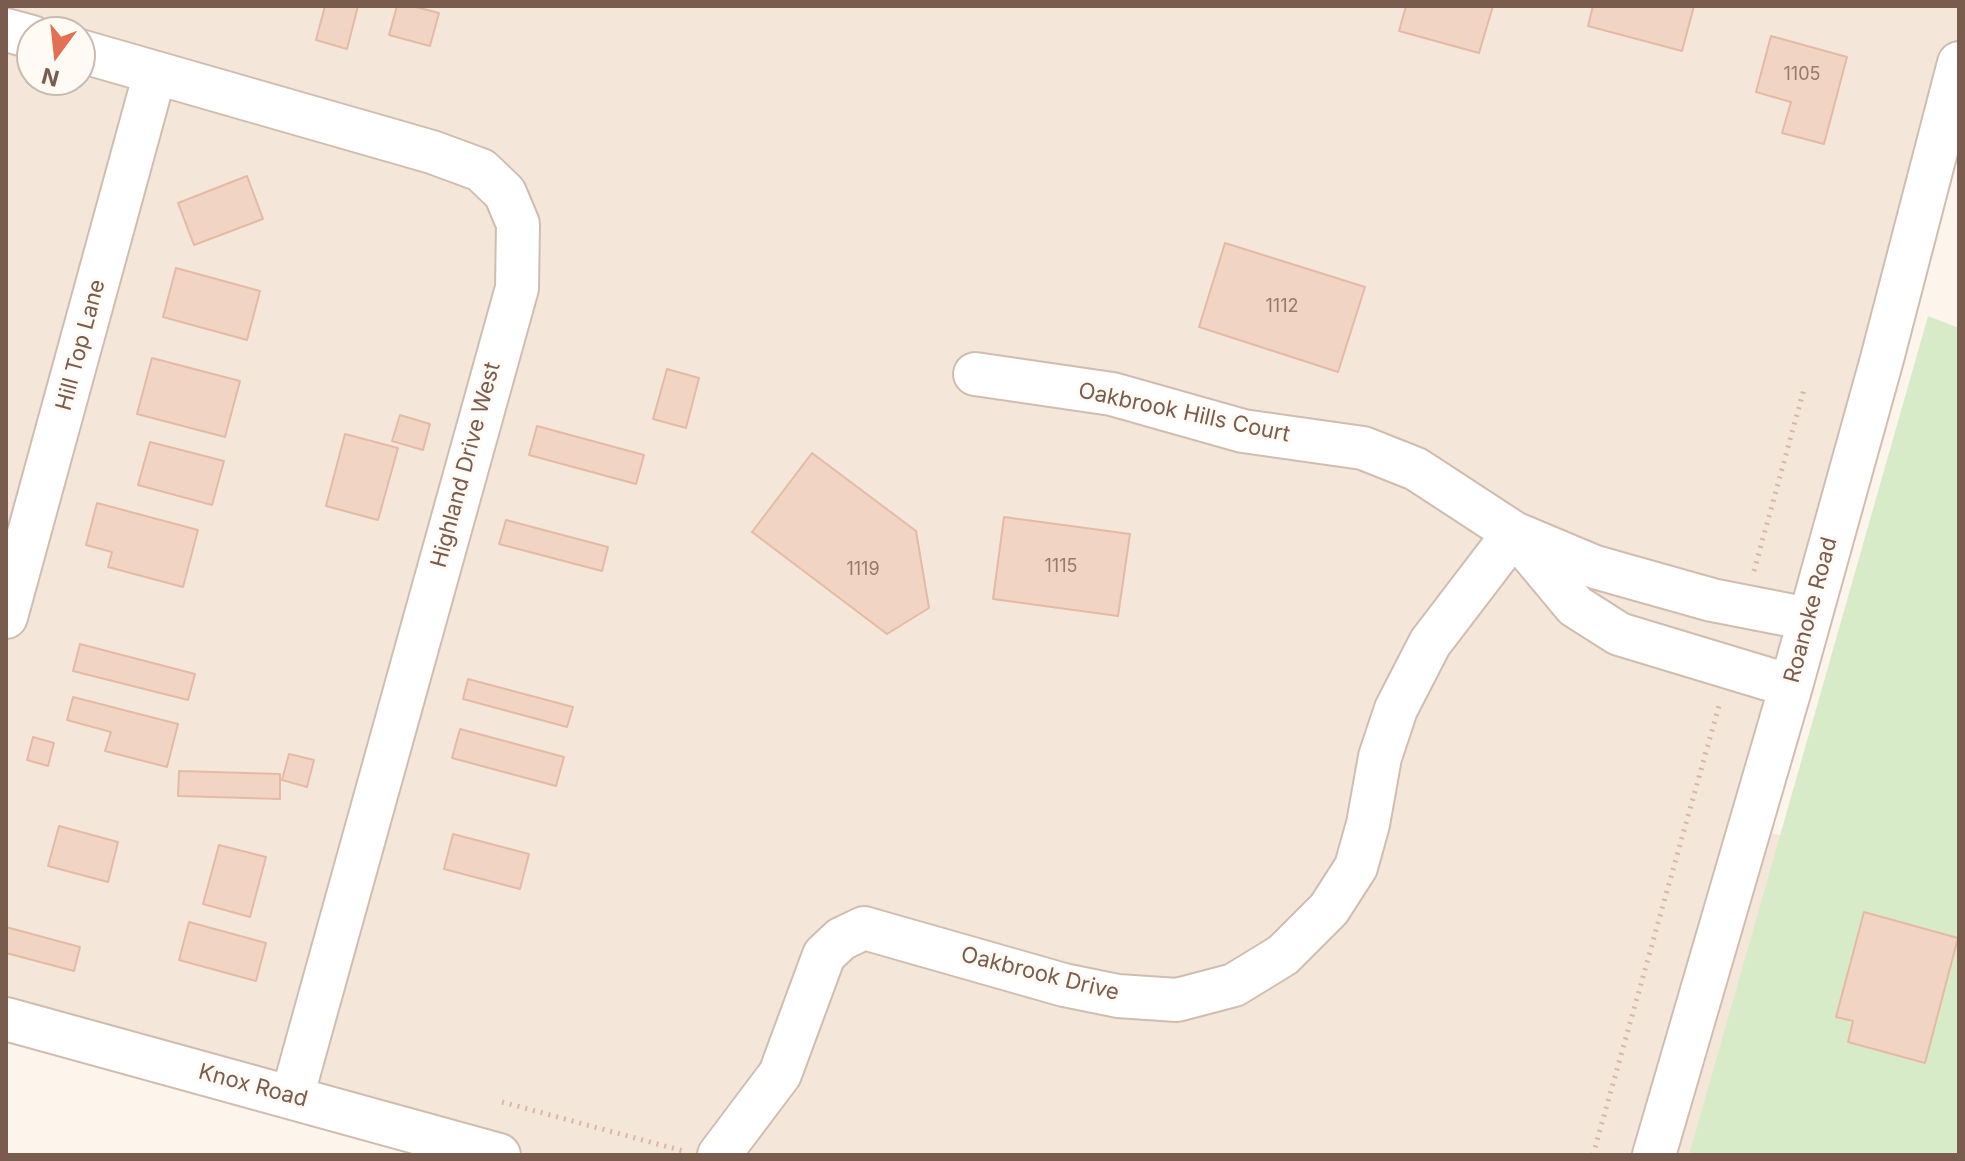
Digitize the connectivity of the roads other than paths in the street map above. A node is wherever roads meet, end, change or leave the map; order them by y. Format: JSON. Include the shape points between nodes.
{"nodes":[{"id":1,"x":96,"y":56,"type":"edge"},
{"id":2,"x":1959,"y":63,"type":"edge"},
{"id":3,"x":155,"y":73,"type":"junction"},
{"id":4,"x":975,"y":374,"type":"dead end"},
{"id":5,"x":1514,"y":533,"type":"junction"},
{"id":6,"x":6,"y":617,"type":"edge"},
{"id":7,"x":1809,"y":619,"type":"junction"},
{"id":8,"x":1791,"y":686,"type":"junction"},
{"id":9,"x":6,"y":1019,"type":"edge"},
{"id":10,"x":292,"y":1097,"type":"junction"},
{"id":11,"x":499,"y":1155,"type":"edge"},
{"id":12,"x":719,"y":1155,"type":"edge"},
{"id":13,"x":1654,"y":1155,"type":"edge"}],
"edges":[{"from":1,"to":3,"type":"street","name":"Highland Drive West"},
{"from":2,"to":7,"type":"street","name":"Roanoke Road"},
{"from":3,"to":6,"type":"street","name":"Hill Top Lane"},
{"from":3,"to":10,"type":"street","name":"Highland Drive West","via":[[481,170],[505,193],[518,224],[517,288]]},
{"from":4,"to":5,"type":"street","name":"Oakbrook Hills Court","via":[[1112,394],[1243,431],[1363,448],[1416,469]]},
{"from":5,"to":7,"type":"street","name":"Oakbrook Hills Court","via":[[1595,567],[1712,600]]},
{"from":5,"to":8,"type":"street","name":"Oakbrook Hills Court","via":[[1575,606],[1619,634]]},
{"from":5,"to":12,"type":"street","name":"Oakbrook Drive","via":[[1430,643],[1396,709],[1356,867],[1329,909],[1283,955],[1234,985],[1177,1000],[1064,985],[864,928],[824,955],[780,1074]]},
{"from":7,"to":8,"type":"street","name":"Roanoke Road"},
{"from":8,"to":13,"type":"street","name":"Roanoke Road"},
{"from":9,"to":10,"type":"street","name":"Knox Road"},
{"from":10,"to":11,"type":"street","name":"Knox Road"}]}
